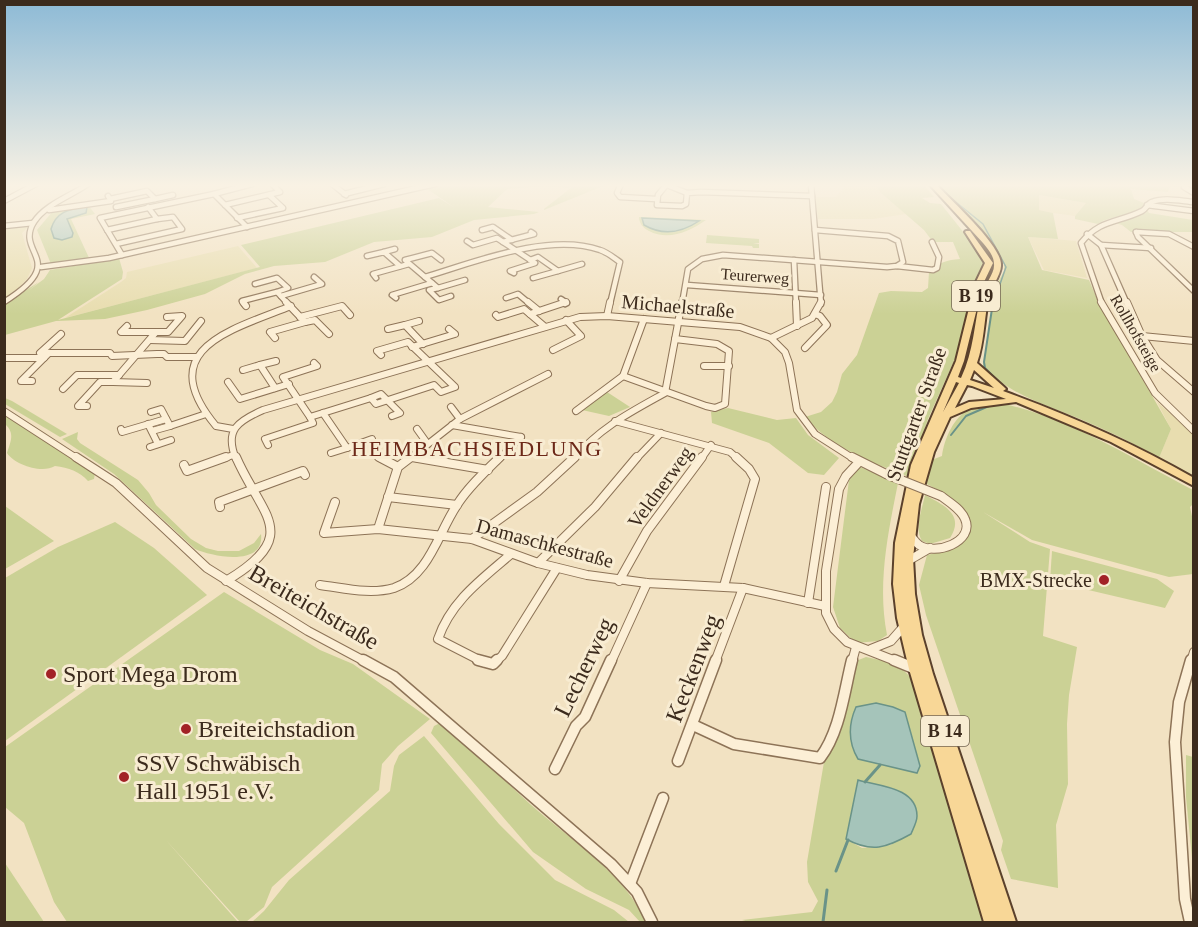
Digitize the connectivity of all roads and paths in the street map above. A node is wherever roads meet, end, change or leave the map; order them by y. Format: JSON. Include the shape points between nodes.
{"nodes":[{"id":1,"x":33,"y":227,"type":"edge"},
{"id":2,"x":105,"y":227,"type":"edge"},
{"id":3,"x":119,"y":227,"type":"edge"},
{"id":4,"x":181,"y":227,"type":"edge"},
{"id":5,"x":246,"y":227,"type":"edge"},
{"id":6,"x":493,"y":227,"type":"joint"},
{"id":7,"x":964,"y":227,"type":"edge"},
{"id":8,"x":973,"y":227,"type":"edge"},
{"id":9,"x":1096,"y":227,"type":"edge"},
{"id":10,"x":107,"y":230,"type":"junction"},
{"id":11,"x":482,"y":230,"type":"dead end"},
{"id":12,"x":815,"y":230,"type":"joint"},
{"id":13,"x":531,"y":232,"type":"dead end"},
{"id":14,"x":1087,"y":234,"type":"junction"},
{"id":15,"x":506,"y":236,"type":"junction"},
{"id":16,"x":498,"y":238,"type":"junction"},
{"id":17,"x":512,"y":240,"type":"junction"},
{"id":18,"x":467,"y":241,"type":"dead end"},
{"id":19,"x":503,"y":242,"type":"junction"},
{"id":20,"x":932,"y":242,"type":"dead end"},
{"id":21,"x":116,"y":244,"type":"junction"},
{"id":22,"x":1101,"y":245,"type":"junction"},
{"id":23,"x":1194,"y":247,"type":"edge"},
{"id":24,"x":1151,"y":248,"type":"junction"},
{"id":25,"x":395,"y":249,"type":"dead end"},
{"id":26,"x":518,"y":251,"type":"junction"},
{"id":27,"x":384,"y":252,"type":"junction"},
{"id":28,"x":122,"y":255,"type":"junction"},
{"id":29,"x":367,"y":256,"type":"dead end"},
{"id":30,"x":441,"y":260,"type":"dead end"},
{"id":31,"x":530,"y":260,"type":"junction"},
{"id":32,"x":794,"y":260,"type":"junction"},
{"id":33,"x":543,"y":261,"type":"junction"},
{"id":34,"x":818,"y":261,"type":"junction"},
{"id":35,"x":407,"y":262,"type":"junction"},
{"id":36,"x":535,"y":263,"type":"junction"},
{"id":37,"x":582,"y":264,"type":"dead end"},
{"id":38,"x":398,"y":265,"type":"junction"},
{"id":39,"x":897,"y":266,"type":"junction"},
{"id":40,"x":40,"y":268,"type":"junction"},
{"id":41,"x":367,"y":269,"type":"dead end"},
{"id":42,"x":558,"y":271,"type":"junction"},
{"id":43,"x":514,"y":273,"type":"dead end"},
{"id":44,"x":314,"y":276,"type":"dead end"},
{"id":45,"x":425,"y":277,"type":"junction"},
{"id":46,"x":533,"y":278,"type":"dead end"},
{"id":47,"x":465,"y":280,"type":"dead end"},
{"id":48,"x":432,"y":283,"type":"junction"},
{"id":49,"x":255,"y":284,"type":"dead end"},
{"id":50,"x":687,"y":285,"type":"junction"},
{"id":51,"x":423,"y":286,"type":"junction"},
{"id":52,"x":438,"y":288,"type":"junction"},
{"id":53,"x":429,"y":290,"type":"junction"},
{"id":54,"x":290,"y":291,"type":"junction"},
{"id":55,"x":1194,"y":291,"type":"edge"},
{"id":56,"x":796,"y":293,"type":"junction"},
{"id":57,"x":279,"y":294,"type":"junction"},
{"id":58,"x":392,"y":294,"type":"dead end"},
{"id":59,"x":820,"y":295,"type":"junction"},
{"id":60,"x":451,"y":296,"type":"dead end"},
{"id":61,"x":506,"y":298,"type":"dead end"},
{"id":62,"x":561,"y":299,"type":"dead end"},
{"id":63,"x":439,"y":300,"type":"junction"},
{"id":64,"x":4,"y":302,"type":"edge"},
{"id":65,"x":242,"y":302,"type":"dead end"},
{"id":66,"x":432,"y":302,"type":"dead end"},
{"id":67,"x":291,"y":306,"type":"junction"},
{"id":68,"x":533,"y":306,"type":"junction"},
{"id":69,"x":524,"y":309,"type":"junction"},
{"id":70,"x":539,"y":311,"type":"junction"},
{"id":71,"x":530,"y":314,"type":"junction"},
{"id":72,"x":815,"y":314,"type":"junction"},
{"id":73,"x":350,"y":315,"type":"dead end"},
{"id":74,"x":607,"y":316,"type":"junction"},
{"id":75,"x":167,"y":317,"type":"dead end"},
{"id":76,"x":312,"y":317,"type":"junction"},
{"id":77,"x":498,"y":317,"type":"dead end"},
{"id":78,"x":644,"y":319,"type":"junction"},
{"id":79,"x":303,"y":320,"type":"junction"},
{"id":80,"x":566,"y":320,"type":"junction"},
{"id":81,"x":201,"y":321,"type":"dead end"},
{"id":82,"x":419,"y":321,"type":"dead end"},
{"id":83,"x":679,"y":321,"type":"junction"},
{"id":84,"x":405,"y":325,"type":"junction"},
{"id":85,"x":127,"y":326,"type":"dead end"},
{"id":86,"x":544,"y":326,"type":"junction"},
{"id":87,"x":797,"y":326,"type":"junction"},
{"id":88,"x":448,"y":328,"type":"dead end"},
{"id":89,"x":388,"y":329,"type":"dead end"},
{"id":90,"x":168,"y":332,"type":"junction"},
{"id":91,"x":156,"y":333,"type":"junction"},
{"id":92,"x":271,"y":333,"type":"dead end"},
{"id":93,"x":61,"y":334,"type":"dead end"},
{"id":94,"x":328,"y":334,"type":"dead end"},
{"id":95,"x":455,"y":334,"type":"junction"},
{"id":96,"x":1142,"y":336,"type":"junction"},
{"id":97,"x":771,"y":338,"type":"junction"},
{"id":98,"x":675,"y":339,"type":"junction"},
{"id":99,"x":150,"y":340,"type":"junction"},
{"id":100,"x":161,"y":340,"type":"junction"},
{"id":101,"x":460,"y":340,"type":"dead end"},
{"id":102,"x":421,"y":341,"type":"junction"},
{"id":103,"x":1194,"y":341,"type":"edge"},
{"id":104,"x":410,"y":345,"type":"junction"},
{"id":105,"x":805,"y":348,"type":"dead end"},
{"id":106,"x":553,"y":350,"type":"dead end"},
{"id":107,"x":377,"y":351,"type":"dead end"},
{"id":108,"x":44,"y":354,"type":"junction"},
{"id":109,"x":136,"y":355,"type":"junction"},
{"id":110,"x":197,"y":357,"type":"junction"},
{"id":111,"x":4,"y":358,"type":"edge"},
{"id":112,"x":276,"y":361,"type":"dead end"},
{"id":113,"x":428,"y":362,"type":"junction"},
{"id":114,"x":972,"y":364,"type":"junction"},
{"id":115,"x":261,"y":365,"type":"junction"},
{"id":116,"x":317,"y":366,"type":"dead end"},
{"id":117,"x":704,"y":366,"type":"dead end"},
{"id":118,"x":729,"y":366,"type":"junction"},
{"id":119,"x":243,"y":370,"type":"dead end"},
{"id":120,"x":548,"y":374,"type":"dead end"},
{"id":121,"x":107,"y":375,"type":"junction"},
{"id":122,"x":119,"y":375,"type":"junction"},
{"id":123,"x":623,"y":376,"type":"junction"},
{"id":124,"x":283,"y":377,"type":"junction"},
{"id":125,"x":32,"y":381,"type":"dead end"},
{"id":126,"x":271,"y":381,"type":"junction"},
{"id":127,"x":100,"y":382,"type":"junction"},
{"id":128,"x":113,"y":382,"type":"junction"},
{"id":129,"x":228,"y":382,"type":"dead end"},
{"id":130,"x":147,"y":383,"type":"dead end"},
{"id":131,"x":960,"y":383,"type":"junction"},
{"id":132,"x":289,"y":384,"type":"junction"},
{"id":133,"x":275,"y":388,"type":"junction"},
{"id":134,"x":63,"y":389,"type":"dead end"},
{"id":135,"x":1194,"y":392,"type":"edge"},
{"id":136,"x":665,"y":393,"type":"junction"},
{"id":137,"x":299,"y":400,"type":"junction"},
{"id":138,"x":1016,"y":400,"type":"junction"},
{"id":139,"x":386,"y":401,"type":"junction"},
{"id":140,"x":87,"y":406,"type":"dead end"},
{"id":141,"x":169,"y":406,"type":"dead end"},
{"id":142,"x":451,"y":407,"type":"dead end"},
{"id":143,"x":161,"y":409,"type":"junction"},
{"id":144,"x":4,"y":411,"type":"edge"},
{"id":145,"x":408,"y":411,"type":"dead end"},
{"id":146,"x":576,"y":411,"type":"dead end"},
{"id":147,"x":150,"y":412,"type":"dead end"},
{"id":148,"x":400,"y":413,"type":"junction"},
{"id":149,"x":206,"y":414,"type":"junction"},
{"id":150,"x":946,"y":415,"type":"junction"},
{"id":151,"x":325,"y":416,"type":"junction"},
{"id":152,"x":392,"y":416,"type":"dead end"},
{"id":153,"x":460,"y":419,"type":"junction"},
{"id":154,"x":311,"y":420,"type":"junction"},
{"id":155,"x":615,"y":421,"type":"junction"},
{"id":156,"x":168,"y":422,"type":"junction"},
{"id":157,"x":452,"y":425,"type":"junction"},
{"id":158,"x":150,"y":428,"type":"junction"},
{"id":159,"x":233,"y":429,"type":"junction"},
{"id":160,"x":417,"y":429,"type":"dead end"},
{"id":161,"x":1194,"y":431,"type":"edge"},
{"id":162,"x":123,"y":432,"type":"dead end"},
{"id":163,"x":661,"y":434,"type":"junction"},
{"id":164,"x":266,"y":439,"type":"dead end"},
{"id":165,"x":372,"y":439,"type":"dead end"},
{"id":166,"x":171,"y":440,"type":"dead end"},
{"id":167,"x":428,"y":443,"type":"junction"},
{"id":168,"x":158,"y":444,"type":"junction"},
{"id":169,"x":711,"y":445,"type":"junction"},
{"id":170,"x":150,"y":447,"type":"dead end"},
{"id":171,"x":347,"y":448,"type":"junction"},
{"id":172,"x":331,"y":453,"type":"dead end"},
{"id":173,"x":233,"y":455,"type":"junction"},
{"id":174,"x":378,"y":457,"type":"dead end"},
{"id":175,"x":410,"y":457,"type":"junction"},
{"id":176,"x":859,"y":462,"type":"junction"},
{"id":177,"x":398,"y":467,"type":"junction"},
{"id":178,"x":187,"y":470,"type":"dead end"},
{"id":179,"x":302,"y":470,"type":"dead end"},
{"id":180,"x":488,"y":470,"type":"junction"},
{"id":181,"x":1194,"y":483,"type":"edge"},
{"id":182,"x":826,"y":487,"type":"dead end"},
{"id":183,"x":255,"y":489,"type":"junction"},
{"id":184,"x":387,"y":497,"type":"junction"},
{"id":185,"x":335,"y":502,"type":"dead end"},
{"id":186,"x":219,"y":503,"type":"dead end"},
{"id":187,"x":457,"y":505,"type":"junction"},
{"id":188,"x":378,"y":529,"type":"junction"},
{"id":189,"x":909,"y":534,"type":"junction"},
{"id":190,"x":438,"y":535,"type":"junction"},
{"id":191,"x":472,"y":539,"type":"junction"},
{"id":192,"x":930,"y":548,"type":"junction"},
{"id":193,"x":511,"y":554,"type":"junction"},
{"id":194,"x":906,"y":562,"type":"junction"},
{"id":195,"x":538,"y":563,"type":"junction"},
{"id":196,"x":557,"y":568,"type":"junction"},
{"id":197,"x":226,"y":581,"type":"junction"},
{"id":198,"x":619,"y":581,"type":"junction"},
{"id":199,"x":647,"y":583,"type":"junction"},
{"id":200,"x":320,"y":585,"type":"dead end"},
{"id":201,"x":724,"y":586,"type":"junction"},
{"id":202,"x":743,"y":588,"type":"junction"},
{"id":203,"x":808,"y":603,"type":"junction"},
{"id":204,"x":825,"y":606,"type":"junction"},
{"id":205,"x":905,"y":625,"type":"junction"},
{"id":206,"x":861,"y":648,"type":"junction"},
{"id":207,"x":1194,"y":652,"type":"edge"},
{"id":208,"x":916,"y":669,"type":"junction"},
{"id":209,"x":693,"y":725,"type":"junction"},
{"id":210,"x":678,"y":761,"type":"dead end"},
{"id":211,"x":555,"y":769,"type":"dead end"},
{"id":212,"x":663,"y":798,"type":"dead end"},
{"id":213,"x":630,"y":884,"type":"junction"},
{"id":214,"x":652,"y":922,"type":"edge"},
{"id":215,"x":993,"y":922,"type":"edge"},
{"id":216,"x":1007,"y":922,"type":"edge"},
{"id":217,"x":1190,"y":922,"type":"edge"}],
"edges":[{"from":1,"to":40,"type":"street","via":[[31,239]]},
{"from":2,"to":10,"type":"street"},
{"from":3,"to":10,"type":"street"},
{"from":4,"to":21,"type":"street"},
{"from":5,"to":28,"type":"street"},
{"from":6,"to":11,"type":"street"},
{"from":6,"to":15,"type":"street"},
{"from":7,"to":131,"type":"main road","name":"Stuttgarter Straße","number":"B 19","via":[[989,263],[978,284],[960,361]]},
{"from":8,"to":114,"type":"main road","number":"B 19","via":[[998,263],[987,288]]},
{"from":9,"to":14,"type":"street"},
{"from":10,"to":21,"type":"street"},
{"from":12,"to":34,"type":"street"},
{"from":12,"to":39,"type":"street","via":[[898,240],[903,262]]},
{"from":13,"to":17,"type":"street","via":[[534,234]]},
{"from":14,"to":22,"type":"street"},
{"from":14,"to":161,"type":"street","name":"Rollhofsteige","via":[[1081,243],[1102,304],[1155,393]]},
{"from":15,"to":16,"type":"street"},
{"from":15,"to":17,"type":"street"},
{"from":16,"to":18,"type":"street","via":[[474,246]]},
{"from":16,"to":19,"type":"street"},
{"from":17,"to":19,"type":"street"},
{"from":19,"to":26,"type":"street"},
{"from":20,"to":39,"type":"street","name":"Teurerweg","via":[[939,257],[936,268]]},
{"from":21,"to":28,"type":"street"},
{"from":22,"to":24,"type":"street"},
{"from":22,"to":96,"type":"street"},
{"from":23,"to":24,"type":"street","via":[[1169,234],[1136,232]]},
{"from":24,"to":55,"type":"street"},
{"from":25,"to":27,"type":"street"},
{"from":26,"to":31,"type":"street"},
{"from":26,"to":45,"type":"street"},
{"from":26,"to":74,"type":"street","via":[[578,245],[614,257],[620,262]]},
{"from":27,"to":29,"type":"street"},
{"from":27,"to":38,"type":"street"},
{"from":28,"to":40,"type":"street"},
{"from":30,"to":35,"type":"street","via":[[432,253]]},
{"from":31,"to":33,"type":"street","via":[[537,257]]},
{"from":31,"to":36,"type":"street"},
{"from":32,"to":34,"type":"street","name":"Teurerweg"},
{"from":32,"to":50,"type":"street","name":"Teurerweg","via":[[723,255],[702,259],[688,269]]},
{"from":32,"to":56,"type":"street"},
{"from":33,"to":36,"type":"street"},
{"from":33,"to":42,"type":"street"},
{"from":34,"to":39,"type":"street","name":"Teurerweg"},
{"from":34,"to":59,"type":"street"},
{"from":35,"to":38,"type":"street"},
{"from":35,"to":45,"type":"street"},
{"from":36,"to":43,"type":"street","via":[[510,271]]},
{"from":37,"to":42,"type":"street"},
{"from":38,"to":41,"type":"street","via":[[375,276]]},
{"from":40,"to":64,"type":"street","via":[[24,290]]},
{"from":42,"to":46,"type":"street"},
{"from":44,"to":54,"type":"street","via":[[324,286]]},
{"from":45,"to":48,"type":"street"},
{"from":47,"to":52,"type":"street"},
{"from":48,"to":51,"type":"street"},
{"from":48,"to":52,"type":"street"},
{"from":49,"to":54,"type":"street","via":[[280,277]]},
{"from":50,"to":56,"type":"street","name":"Teurerweg"},
{"from":50,"to":83,"type":"street","name":"Teurerweg"},
{"from":51,"to":53,"type":"street"},
{"from":51,"to":58,"type":"street"},
{"from":52,"to":53,"type":"street"},
{"from":53,"to":63,"type":"street"},
{"from":54,"to":57,"type":"street"},
{"from":56,"to":59,"type":"street","name":"Teurerweg"},
{"from":56,"to":87,"type":"street"},
{"from":57,"to":65,"type":"street"},
{"from":57,"to":67,"type":"street"},
{"from":59,"to":72,"type":"street","via":[[821,305]]},
{"from":60,"to":63,"type":"street"},
{"from":61,"to":68,"type":"street","via":[[521,293]]},
{"from":62,"to":70,"type":"street","via":[[568,304]]},
{"from":63,"to":66,"type":"street"},
{"from":67,"to":79,"type":"street"},
{"from":67,"to":110,"type":"street","via":[[222,333]]},
{"from":68,"to":69,"type":"street"},
{"from":68,"to":70,"type":"street"},
{"from":69,"to":71,"type":"street"},
{"from":69,"to":77,"type":"street"},
{"from":70,"to":71,"type":"street"},
{"from":71,"to":86,"type":"street"},
{"from":72,"to":87,"type":"street"},
{"from":72,"to":105,"type":"street","via":[[827,325]]},
{"from":73,"to":76,"type":"street","via":[[341,305]]},
{"from":74,"to":78,"type":"street","name":"Michaelstraße"},
{"from":74,"to":80,"type":"street","name":"Michaelstraße"},
{"from":75,"to":90,"type":"street","via":[[182,316]]},
{"from":76,"to":79,"type":"street"},
{"from":76,"to":94,"type":"street"},
{"from":78,"to":83,"type":"street","name":"Michaelstraße"},
{"from":78,"to":123,"type":"street"},
{"from":79,"to":92,"type":"street"},
{"from":80,"to":86,"type":"street","name":"Michaelstraße"},
{"from":80,"to":106,"type":"street","via":[[581,336]]},
{"from":81,"to":100,"type":"street","via":[[184,342]]},
{"from":82,"to":84,"type":"street"},
{"from":83,"to":97,"type":"street","name":"Michaelstraße","via":[[740,327]]},
{"from":83,"to":98,"type":"street","name":"Teurerweg"},
{"from":84,"to":89,"type":"street"},
{"from":84,"to":102,"type":"street"},
{"from":85,"to":91,"type":"street","via":[[119,334]]},
{"from":86,"to":113,"type":"street","name":"Michaelstraße"},
{"from":87,"to":97,"type":"street"},
{"from":88,"to":95,"type":"street"},
{"from":90,"to":91,"type":"street"},
{"from":90,"to":100,"type":"street"},
{"from":91,"to":99,"type":"street"},
{"from":93,"to":108,"type":"street"},
{"from":95,"to":101,"type":"street"},
{"from":95,"to":102,"type":"street"},
{"from":96,"to":103,"type":"street"},
{"from":96,"to":135,"type":"street","via":[[1157,360]]},
{"from":97,"to":176,"type":"street","via":[[789,363],[797,410],[815,434]]},
{"from":98,"to":118,"type":"street","via":[[724,346],[729,351]]},
{"from":98,"to":136,"type":"street","name":"Teurerweg"},
{"from":99,"to":100,"type":"street"},
{"from":99,"to":109,"type":"street"},
{"from":102,"to":104,"type":"street"},
{"from":104,"to":107,"type":"street"},
{"from":104,"to":113,"type":"street"},
{"from":108,"to":109,"type":"street"},
{"from":108,"to":111,"type":"street"},
{"from":108,"to":125,"type":"street","via":[[21,381]]},
{"from":109,"to":110,"type":"street"},
{"from":109,"to":122,"type":"street"},
{"from":110,"to":149,"type":"street","via":[[191,380]]},
{"from":112,"to":115,"type":"street"},
{"from":113,"to":137,"type":"street","name":"Michaelstraße"},
{"from":113,"to":139,"type":"street","via":[[455,387],[441,392],[434,385]]},
{"from":114,"to":131,"type":"main road","number":"B 19"},
{"from":114,"to":138,"type":"main road"},
{"from":115,"to":119,"type":"street"},
{"from":115,"to":126,"type":"street"},
{"from":116,"to":124,"type":"street"},
{"from":117,"to":118,"type":"street"},
{"from":118,"to":136,"type":"street","via":[[725,404],[721,406],[706,406]]},
{"from":120,"to":153,"type":"street"},
{"from":121,"to":122,"type":"street"},
{"from":121,"to":127,"type":"street"},
{"from":121,"to":134,"type":"street","via":[[78,373]]},
{"from":122,"to":128,"type":"street"},
{"from":123,"to":136,"type":"street"},
{"from":123,"to":146,"type":"street"},
{"from":124,"to":126,"type":"street"},
{"from":124,"to":132,"type":"street"},
{"from":126,"to":133,"type":"street"},
{"from":127,"to":128,"type":"street"},
{"from":127,"to":140,"type":"street","via":[[75,405]]},
{"from":128,"to":130,"type":"street"},
{"from":129,"to":133,"type":"street","via":[[240,399]]},
{"from":131,"to":138,"type":"main road"},
{"from":131,"to":150,"type":"main road","number":"B 14"},
{"from":131,"to":205,"type":"main road","name":"Stuttgarter Straße","number":"B 14","via":[[916,465],[901,543],[898,584]]},
{"from":132,"to":133,"type":"street"},
{"from":132,"to":137,"type":"street"},
{"from":136,"to":155,"type":"street"},
{"from":137,"to":154,"type":"street"},
{"from":137,"to":159,"type":"street","name":"Michaelstraße","via":[[249,417]]},
{"from":138,"to":150,"type":"main road","via":[[969,405]]},
{"from":138,"to":181,"type":"main road","via":[[1120,442]]},
{"from":139,"to":148,"type":"street"},
{"from":139,"to":151,"type":"street","via":[[376,404],[371,398]]},
{"from":141,"to":143,"type":"street"},
{"from":142,"to":153,"type":"street"},
{"from":143,"to":147,"type":"street"},
{"from":143,"to":156,"type":"street"},
{"from":144,"to":197,"type":"street","name":"Breiteichstraße","via":[[116,483],[191,555]]},
{"from":145,"to":148,"type":"street"},
{"from":148,"to":152,"type":"street"},
{"from":149,"to":156,"type":"street"},
{"from":149,"to":159,"type":"street","via":[[216,426]]},
{"from":150,"to":189,"type":"main road","name":"Stuttgarter Straße","number":"B 14","via":[[926,460]]},
{"from":151,"to":154,"type":"street"},
{"from":151,"to":171,"type":"street"},
{"from":153,"to":157,"type":"street"},
{"from":154,"to":164,"type":"street"},
{"from":155,"to":163,"type":"street"},
{"from":155,"to":191,"type":"street","via":[[591,438],[537,492]]},
{"from":156,"to":158,"type":"street"},
{"from":157,"to":167,"type":"street"},
{"from":157,"to":180,"type":"street","via":[[521,437]]},
{"from":158,"to":162,"type":"street"},
{"from":158,"to":168,"type":"street"},
{"from":159,"to":173,"type":"street","via":[[229,440]]},
{"from":160,"to":167,"type":"street"},
{"from":163,"to":169,"type":"street"},
{"from":163,"to":195,"type":"street"},
{"from":165,"to":171,"type":"street"},
{"from":166,"to":168,"type":"street"},
{"from":167,"to":175,"type":"street"},
{"from":168,"to":170,"type":"street"},
{"from":169,"to":198,"type":"street","name":"Veldnerweg","via":[[647,531]]},
{"from":169,"to":201,"type":"street","via":[[730,452],[755,479]]},
{"from":171,"to":172,"type":"street"},
{"from":173,"to":178,"type":"street"},
{"from":173,"to":183,"type":"street"},
{"from":174,"to":177,"type":"street"},
{"from":175,"to":177,"type":"street"},
{"from":175,"to":180,"type":"street"},
{"from":176,"to":192,"type":"street","bridge":true,"via":[[941,496],[960,512],[967,526],[961,538],[948,546]]},
{"from":176,"to":204,"type":"street","via":[[839,489]]},
{"from":177,"to":184,"type":"street"},
{"from":179,"to":183,"type":"street"},
{"from":180,"to":187,"type":"street"},
{"from":182,"to":203,"type":"street"},
{"from":183,"to":186,"type":"street"},
{"from":183,"to":197,"type":"street","via":[[267,511],[273,535],[254,562]]},
{"from":184,"to":187,"type":"street"},
{"from":184,"to":188,"type":"street"},
{"from":185,"to":188,"type":"street","name":"Damaschkestraße","via":[[324,533]]},
{"from":187,"to":190,"type":"street"},
{"from":188,"to":190,"type":"street","name":"Damaschkestraße"},
{"from":189,"to":192,"type":"street","via":[[918,544]]},
{"from":189,"to":194,"type":"main road","name":"Stuttgarter Straße","number":"B 14"},
{"from":190,"to":191,"type":"street","name":"Damaschkestraße"},
{"from":190,"to":200,"type":"street","via":[[416,573],[401,585],[381,590]]},
{"from":191,"to":193,"type":"street","name":"Damaschkestraße"},
{"from":192,"to":194,"type":"street"},
{"from":193,"to":195,"type":"street","name":"Damaschkestraße"},
{"from":193,"to":196,"type":"street","via":[[458,603],[442,623],[438,639],[493,664],[502,656]]},
{"from":194,"to":216,"type":"main road","name":"Stuttgarter Straße","number":"B 14","via":[[909,605],[932,689]]},
{"from":195,"to":196,"type":"street","name":"Damaschkestraße"},
{"from":196,"to":198,"type":"street","name":"Damaschkestraße"},
{"from":197,"to":213,"type":"street","name":"Breiteichstraße","via":[[394,677]]},
{"from":198,"to":199,"type":"street","name":"Damaschkestraße"},
{"from":199,"to":201,"type":"street","name":"Damaschkestraße"},
{"from":199,"to":211,"type":"street","name":"Lecherweg","via":[[585,717],[576,726]]},
{"from":201,"to":202,"type":"street","name":"Damaschkestraße"},
{"from":202,"to":203,"type":"street","name":"Damaschkestraße"},
{"from":202,"to":209,"type":"street","name":"Keckenweg"},
{"from":203,"to":204,"type":"street","name":"Damaschkestraße"},
{"from":204,"to":206,"type":"street","via":[[833,628],[846,641]]},
{"from":205,"to":206,"type":"street","via":[[890,643],[880,648]]},
{"from":205,"to":208,"type":"main road","name":"Stuttgarter Straße","number":"B 14"},
{"from":206,"to":208,"type":"street"},
{"from":206,"to":209,"type":"street","via":[[825,754],[820,758],[734,744]]},
{"from":207,"to":217,"type":"street","via":[[1179,702],[1175,742],[1185,899]]},
{"from":208,"to":215,"type":"main road","name":"Stuttgarter Straße","number":"B 14"},
{"from":209,"to":210,"type":"street","name":"Keckenweg"},
{"from":212,"to":213,"type":"street"},
{"from":213,"to":214,"type":"street","name":"Breiteichstraße"}]}
